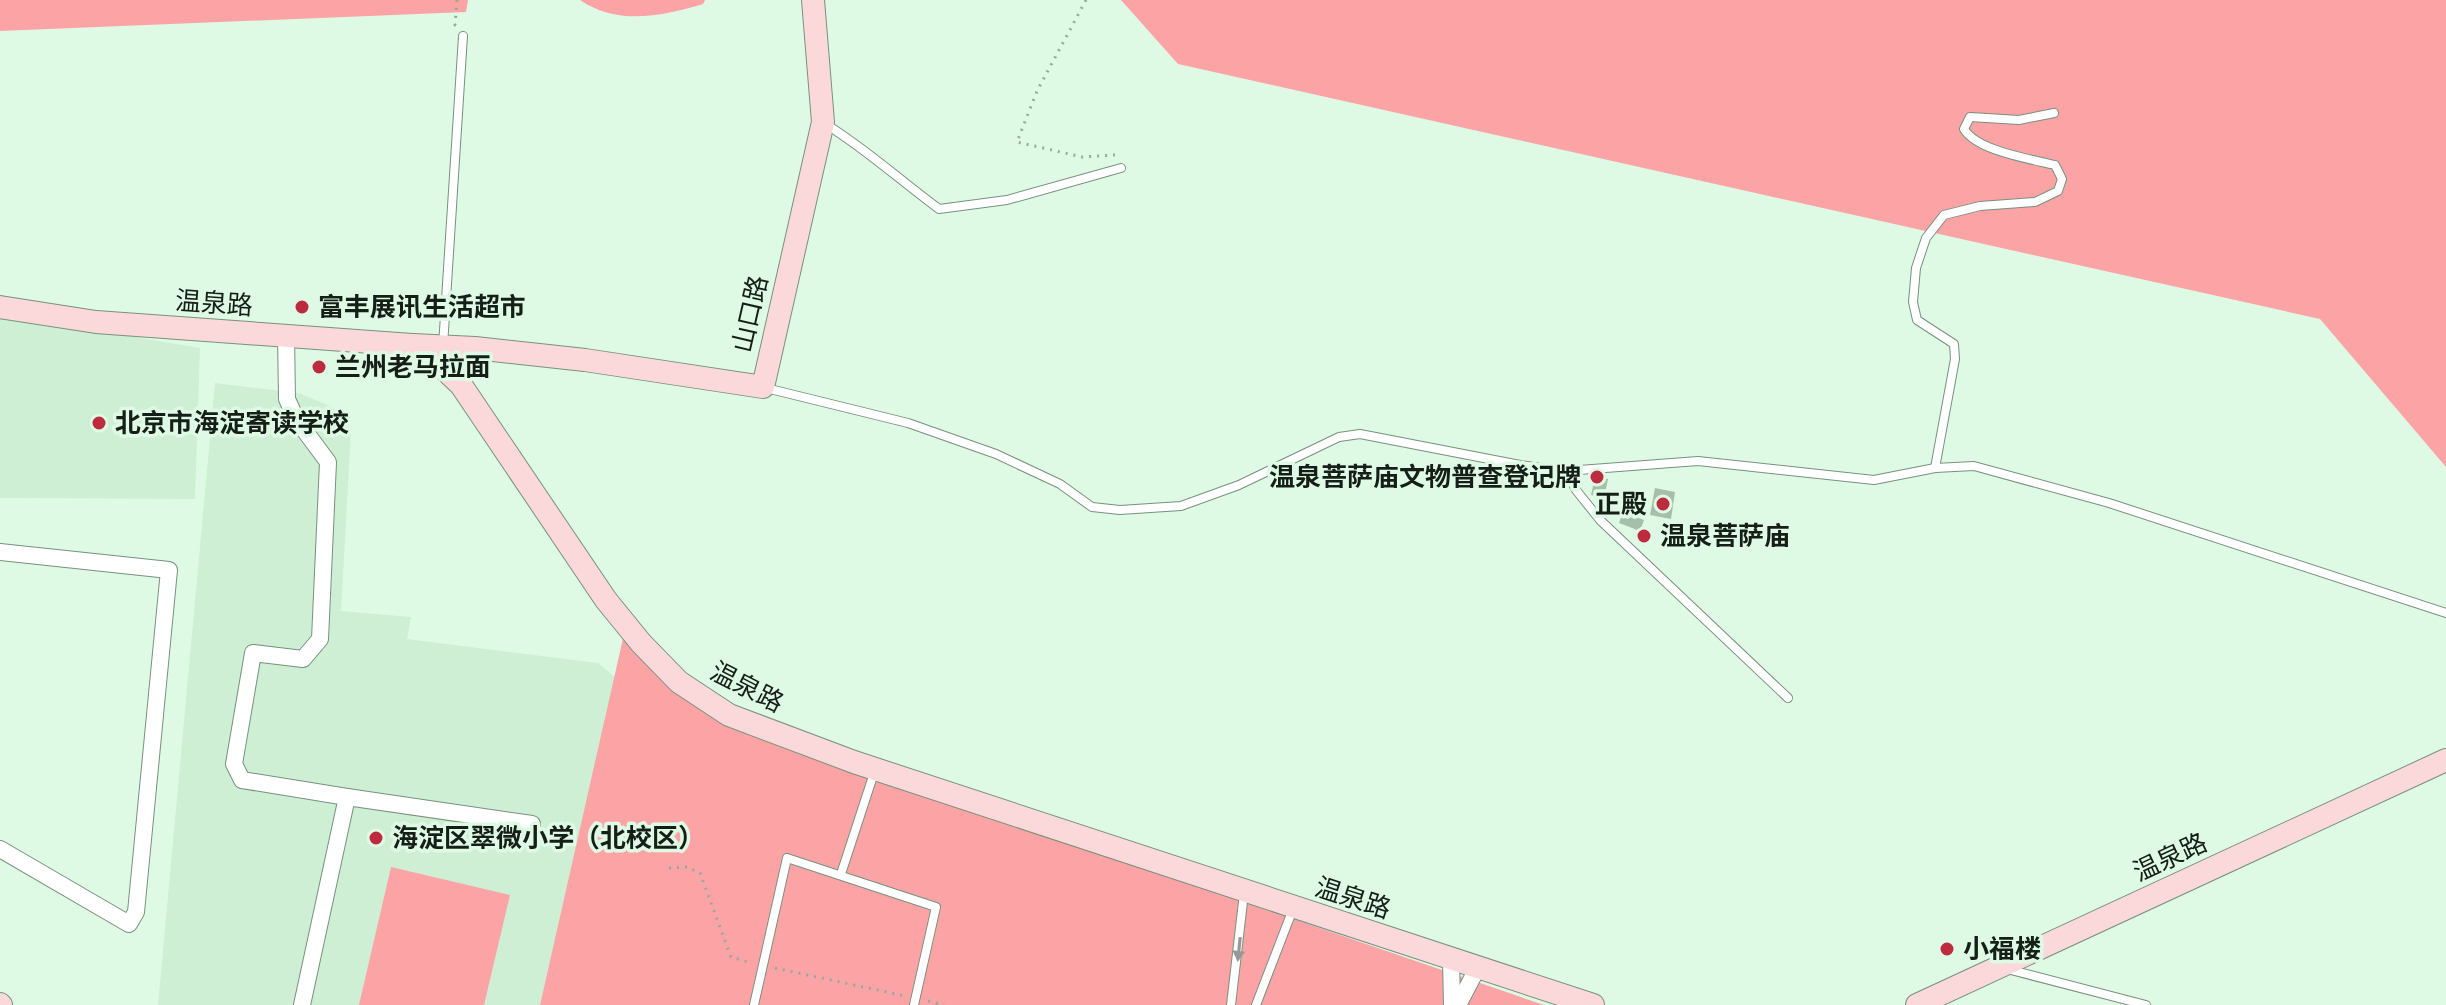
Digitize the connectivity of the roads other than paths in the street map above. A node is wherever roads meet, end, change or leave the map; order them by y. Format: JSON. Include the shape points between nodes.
{"nodes":[{"id":1,"x":813,"y":0,"type":"edge"},
{"id":2,"x":463,"y":36,"type":"road end"},
{"id":3,"x":2054,"y":113,"type":"dead end"},
{"id":4,"x":823,"y":122,"type":"junction"},
{"id":5,"x":1121,"y":168,"type":"road end"},
{"id":6,"x":0,"y":307,"type":"edge"},
{"id":7,"x":286,"y":335,"type":"junction"},
{"id":8,"x":412,"y":345,"type":"junction"},
{"id":9,"x":443,"y":347,"type":"junction"},
{"id":10,"x":763,"y":387,"type":"junction"},
{"id":11,"x":1935,"y":468,"type":"junction"},
{"id":12,"x":1566,"y":471,"type":"junction"},
{"id":13,"x":0,"y":552,"type":"edge"},
{"id":14,"x":2446,"y":613,"type":"edge"},
{"id":15,"x":1788,"y":698,"type":"dead end"},
{"id":16,"x":2446,"y":760,"type":"edge"},
{"id":17,"x":875,"y":769,"type":"junction"},
{"id":18,"x":347,"y":797,"type":"junction"},
{"id":19,"x":532,"y":824,"type":"dead end"},
{"id":20,"x":0,"y":849,"type":"edge"},
{"id":21,"x":841,"y":874,"type":"junction"},
{"id":22,"x":1244,"y":892,"type":"junction"},
{"id":23,"x":1293,"y":908,"type":"junction"},
{"id":24,"x":1451,"y":958,"type":"junction"},
{"id":25,"x":1478,"y":967,"type":"junction"},
{"id":26,"x":2000,"y":967,"type":"junction"},
{"id":27,"x":915,"y":1002,"type":"edge"},
{"id":28,"x":302,"y":1005,"type":"edge"},
{"id":29,"x":754,"y":1005,"type":"edge"},
{"id":30,"x":1231,"y":1005,"type":"edge"},
{"id":31,"x":1256,"y":1005,"type":"edge"},
{"id":32,"x":1455,"y":1005,"type":"edge"},
{"id":33,"x":1593,"y":1005,"type":"edge"},
{"id":34,"x":1917,"y":1005,"type":"edge"},
{"id":35,"x":2146,"y":1005,"type":"edge"}],
"edges":[{"from":1,"to":4,"type":"main road","name":"山口路"},
{"from":2,"to":9,"type":"lane"},
{"from":3,"to":11,"type":"lane","via":[[2019,120],[1970,117],[1964,129],[1993,148],[2055,165],[2062,179],[2058,191],[2035,202],[1944,215],[1926,238],[1916,268],[1917,320],[1954,344],[1955,359]]},
{"from":4,"to":5,"type":"lane","via":[[939,209],[1007,200]]},
{"from":4,"to":10,"type":"main road","name":"山口路"},
{"from":6,"to":7,"type":"main road","name":"温泉路","via":[[96,322]]},
{"from":7,"to":8,"type":"main road","name":"温泉路"},
{"from":7,"to":18,"type":"street","via":[[287,399],[328,462],[320,639],[303,659],[253,653],[234,764],[242,780]]},
{"from":8,"to":9,"type":"main road","name":"山口路"},
{"from":8,"to":17,"type":"main road","name":"温泉路","via":[[461,385],[606,600],[679,682],[729,715]]},
{"from":9,"to":10,"type":"main road","name":"山口路","via":[[585,360]]},
{"from":10,"to":12,"type":"lane","via":[[908,423],[996,454],[1060,484],[1092,507],[1120,510],[1181,506],[1339,437],[1360,434]]},
{"from":11,"to":12,"type":"lane","via":[[1874,480],[1698,461]]},
{"from":11,"to":14,"type":"lane","via":[[1974,466],[2109,503]]},
{"from":12,"to":15,"type":"lane","via":[[1600,520]]},
{"from":13,"to":20,"type":"street","via":[[169,570],[136,912],[129,924]]},
{"from":16,"to":26,"type":"main road","name":"温泉路"},
{"from":17,"to":21,"type":"lane"},
{"from":17,"to":22,"type":"main road","name":"温泉路"},
{"from":18,"to":19,"type":"street"},
{"from":18,"to":28,"type":"street"},
{"from":21,"to":27,"type":"lane","via":[[936,907]]},
{"from":21,"to":29,"type":"lane","via":[[787,858]]},
{"from":22,"to":23,"type":"main road","name":"温泉路"},
{"from":22,"to":30,"type":"lane","one_way":true},
{"from":23,"to":24,"type":"main road","name":"温泉路"},
{"from":23,"to":31,"type":"lane"},
{"from":24,"to":25,"type":"main road","name":"温泉路"},
{"from":24,"to":32,"type":"street"},
{"from":25,"to":32,"type":"street"},
{"from":25,"to":33,"type":"main road","name":"温泉路"},
{"from":26,"to":34,"type":"main road","name":"温泉路"},
{"from":26,"to":35,"type":"lane"}]}
